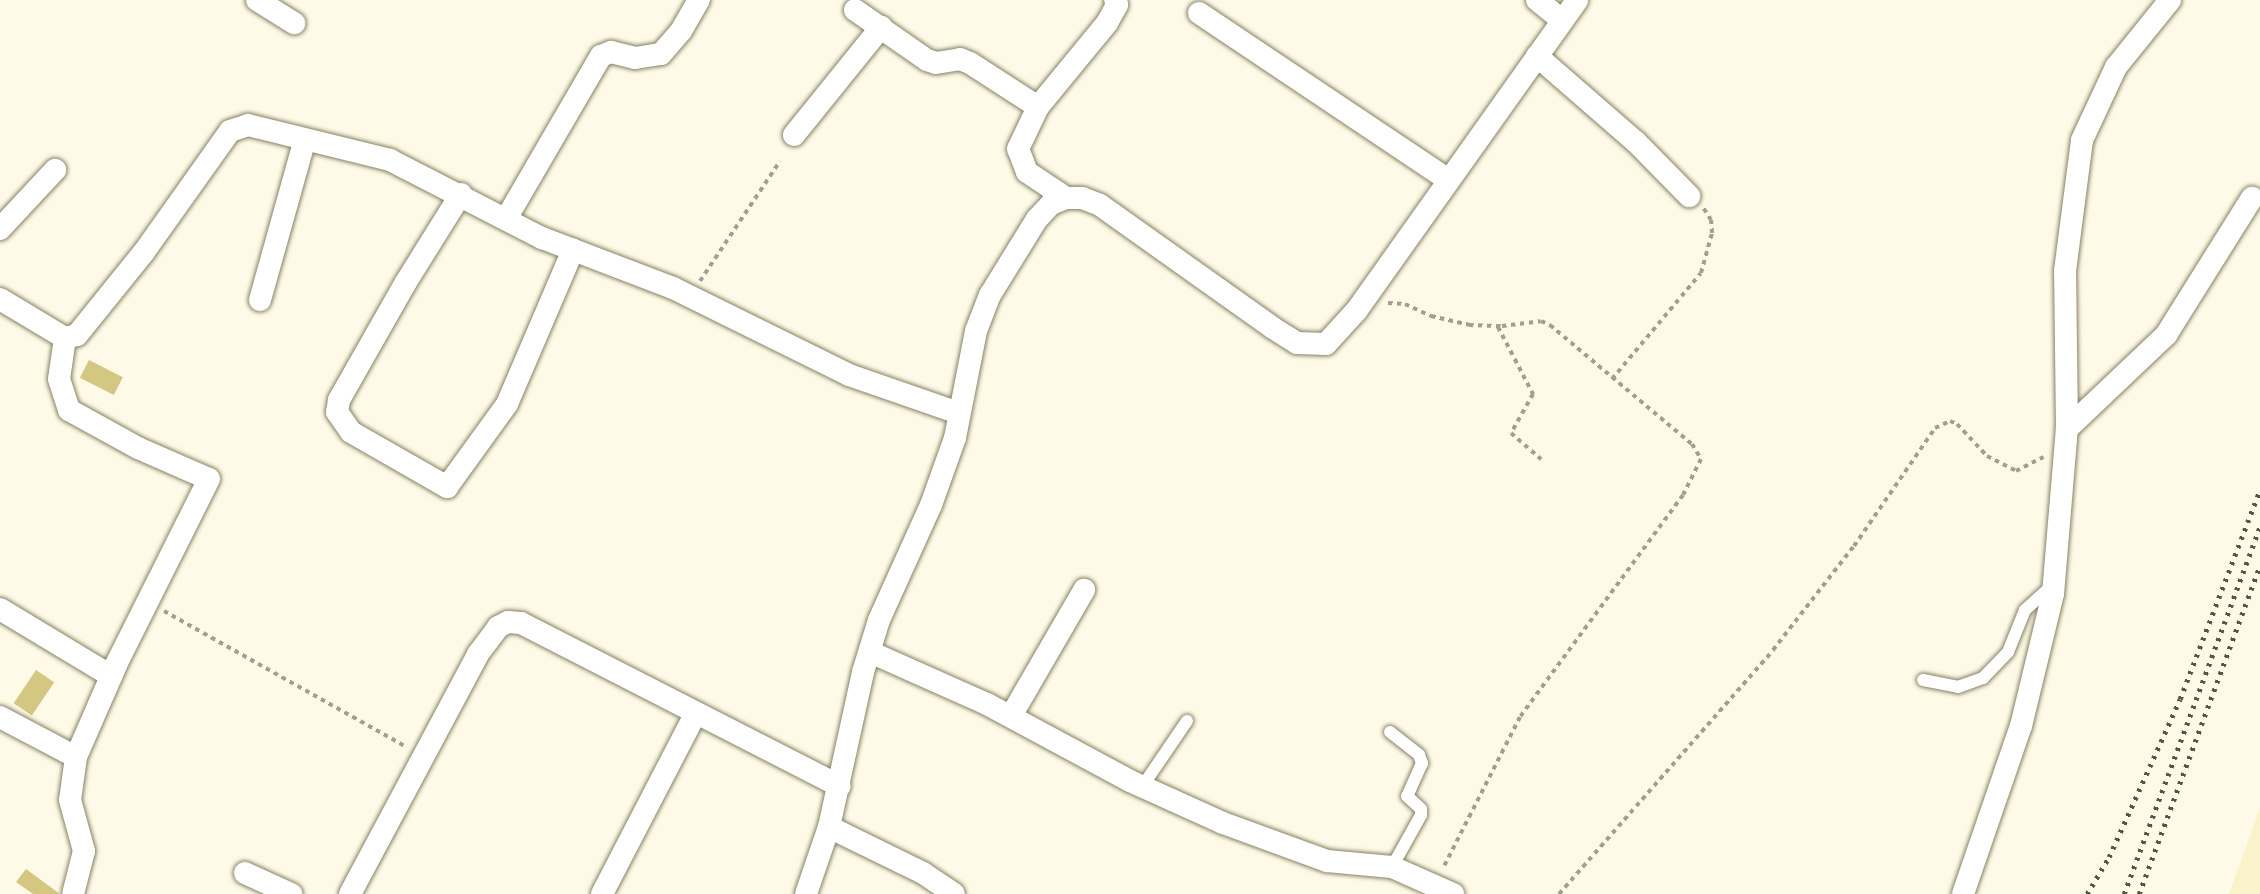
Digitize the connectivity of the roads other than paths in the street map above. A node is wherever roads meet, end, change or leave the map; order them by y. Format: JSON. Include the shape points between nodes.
{"nodes":[{"id":1,"x":257,"y":0,"type":"edge"},
{"id":2,"x":699,"y":0,"type":"edge"},
{"id":3,"x":1115,"y":0,"type":"edge"},
{"id":4,"x":1537,"y":0,"type":"edge"},
{"id":5,"x":1577,"y":0,"type":"edge"},
{"id":6,"x":2170,"y":0,"type":"edge"},
{"id":7,"x":855,"y":10,"type":"dead end"},
{"id":8,"x":1199,"y":13,"type":"dead end"},
{"id":9,"x":1562,"y":20,"type":"junction"},
{"id":10,"x":294,"y":23,"type":"dead end"},
{"id":11,"x":881,"y":27,"type":"junction"},
{"id":12,"x":1537,"y":56,"type":"junction"},
{"id":13,"x":1038,"y":107,"type":"junction"},
{"id":14,"x":794,"y":135,"type":"dead end"},
{"id":15,"x":304,"y":142,"type":"junction"},
{"id":16,"x":55,"y":170,"type":"dead end"},
{"id":17,"x":1448,"y":180,"type":"junction"},
{"id":18,"x":461,"y":194,"type":"junction"},
{"id":19,"x":1689,"y":196,"type":"road end"},
{"id":20,"x":1066,"y":198,"type":"junction"},
{"id":21,"x":2252,"y":198,"type":"dead end"},
{"id":22,"x":506,"y":219,"type":"junction"},
{"id":23,"x":0,"y":229,"type":"edge"},
{"id":24,"x":573,"y":250,"type":"junction"},
{"id":25,"x":0,"y":299,"type":"edge"},
{"id":26,"x":260,"y":300,"type":"dead end"},
{"id":27,"x":65,"y":338,"type":"junction"},
{"id":28,"x":959,"y":413,"type":"junction"},
{"id":29,"x":2067,"y":436,"type":"junction"},
{"id":30,"x":2054,"y":585,"type":"junction"},
{"id":31,"x":1084,"y":590,"type":"dead end"},
{"id":32,"x":0,"y":609,"type":"edge"},
{"id":33,"x":870,"y":652,"type":"junction"},
{"id":34,"x":111,"y":676,"type":"junction"},
{"id":35,"x":1923,"y":680,"type":"dead end"},
{"id":36,"x":696,"y":713,"type":"junction"},
{"id":37,"x":1011,"y":716,"type":"junction"},
{"id":38,"x":0,"y":717,"type":"edge"},
{"id":39,"x":1187,"y":721,"type":"dead end"},
{"id":40,"x":1390,"y":732,"type":"dead end"},
{"id":41,"x":75,"y":758,"type":"junction"},
{"id":42,"x":840,"y":786,"type":"junction"},
{"id":43,"x":1142,"y":787,"type":"junction"},
{"id":44,"x":829,"y":827,"type":"junction"},
{"id":45,"x":1392,"y":867,"type":"junction"},
{"id":46,"x":245,"y":873,"type":"dead end"},
{"id":47,"x":1444,"y":889,"type":"edge"},
{"id":48,"x":73,"y":894,"type":"edge"},
{"id":49,"x":291,"y":894,"type":"edge"},
{"id":50,"x":350,"y":894,"type":"edge"},
{"id":51,"x":602,"y":894,"type":"edge"},
{"id":52,"x":806,"y":894,"type":"edge"},
{"id":53,"x":954,"y":894,"type":"edge"},
{"id":54,"x":1963,"y":894,"type":"edge"}],
"edges":[{"from":1,"to":10,"type":"street"},
{"from":2,"to":22,"type":"street","via":[[681,31],[661,54],[635,58],[611,52],[601,56]]},
{"from":3,"to":13,"type":"street","via":[[1107,22]]},
{"from":4,"to":9,"type":"street"},
{"from":5,"to":9,"type":"street"},
{"from":6,"to":29,"type":"street","via":[[2116,67],[2082,140],[2065,271]]},
{"from":7,"to":11,"type":"street"},
{"from":8,"to":17,"type":"street"},
{"from":9,"to":12,"type":"street"},
{"from":11,"to":13,"type":"street","via":[[927,60],[936,63],[960,59],[970,63]]},
{"from":11,"to":14,"type":"street"},
{"from":12,"to":17,"type":"street"},
{"from":12,"to":19,"type":"street","via":[[1636,142]]},
{"from":13,"to":20,"type":"street","via":[[1022,133],[1020,162],[1027,172]]},
{"from":15,"to":18,"type":"street","via":[[390,159]]},
{"from":15,"to":26,"type":"street"},
{"from":15,"to":27,"type":"street","via":[[248,125],[230,131],[144,252],[77,335]]},
{"from":16,"to":23,"type":"street"},
{"from":17,"to":20,"type":"street","via":[[1338,335],[1326,344],[1297,343],[1100,205],[1082,198]]},
{"from":18,"to":22,"type":"street"},
{"from":18,"to":24,"type":"street","via":[[400,292],[339,400],[337,412],[351,432],[447,487],[507,405]]},
{"from":20,"to":28,"type":"street","via":[[1051,204],[1037,219],[990,295],[976,331]]},
{"from":21,"to":29,"type":"street","via":[[2166,335]]},
{"from":22,"to":24,"type":"street"},
{"from":24,"to":28,"type":"street","via":[[637,272],[849,375]]},
{"from":25,"to":27,"type":"street"},
{"from":27,"to":34,"type":"street","via":[[59,379],[69,410],[129,443],[210,479]]},
{"from":28,"to":33,"type":"street","via":[[955,438],[931,505],[879,620]]},
{"from":29,"to":30,"type":"street"},
{"from":30,"to":35,"type":"lane","via":[[2025,610],[2008,652],[1983,678],[1958,687]]},
{"from":30,"to":54,"type":"street","via":[[2021,726]]},
{"from":31,"to":37,"type":"street"},
{"from":32,"to":34,"type":"street"},
{"from":33,"to":37,"type":"street"},
{"from":33,"to":42,"type":"street"},
{"from":34,"to":41,"type":"street"},
{"from":36,"to":42,"type":"street"},
{"from":36,"to":50,"type":"street","via":[[521,623],[508,622],[498,627],[423,756]]},
{"from":36,"to":51,"type":"street"},
{"from":37,"to":43,"type":"street"},
{"from":38,"to":41,"type":"street"},
{"from":39,"to":43,"type":"lane"},
{"from":40,"to":45,"type":"lane","via":[[1413,749],[1422,763],[1407,796],[1421,809],[1421,815]]},
{"from":41,"to":48,"type":"street","via":[[70,800],[84,851]]},
{"from":42,"to":44,"type":"street"},
{"from":43,"to":45,"type":"street","via":[[1300,855]]},
{"from":44,"to":52,"type":"street"},
{"from":44,"to":53,"type":"street","via":[[914,868]]},
{"from":45,"to":47,"type":"street"},
{"from":46,"to":49,"type":"street"}]}
